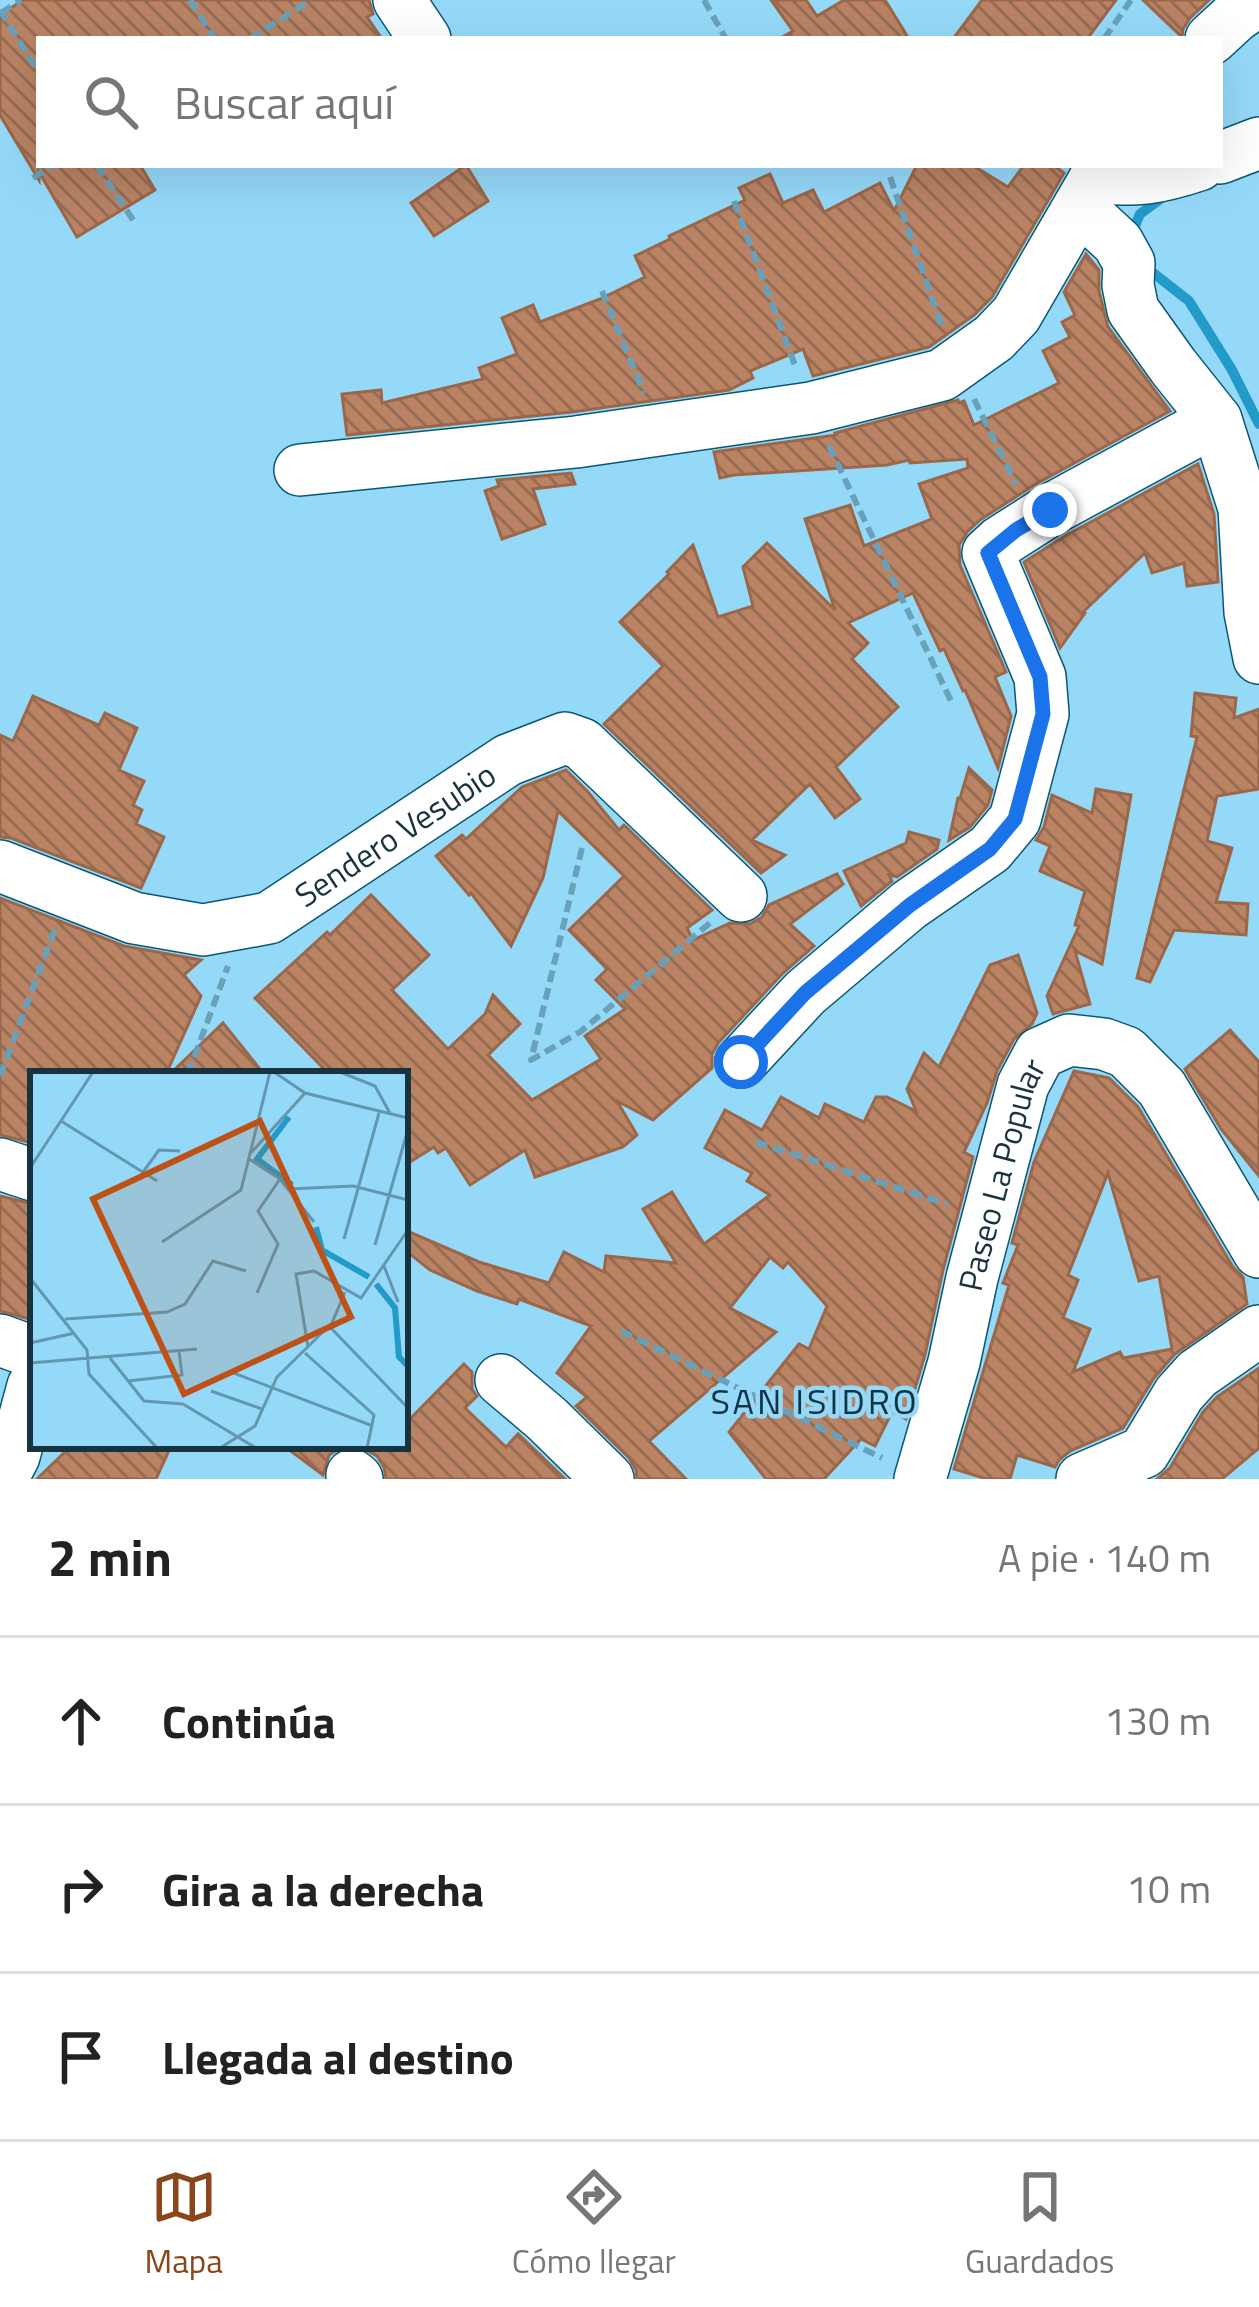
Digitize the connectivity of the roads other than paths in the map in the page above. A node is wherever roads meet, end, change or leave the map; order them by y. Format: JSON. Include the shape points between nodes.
{"nodes":[{"id":1,"x":399,"y":0,"type":"edge"},
{"id":2,"x":1258,"y":0,"type":"edge"},
{"id":3,"x":422,"y":36,"type":"edge"},
{"id":4,"x":1214,"y":36,"type":"edge"},
{"id":5,"x":1259,"y":143,"type":"edge"},
{"id":6,"x":1223,"y":157,"type":"edge"},
{"id":7,"x":1189,"y":168,"type":"edge"},
{"id":8,"x":1092,"y":183,"type":"edge"},
{"id":9,"x":1216,"y":420,"type":"junction"},
{"id":10,"x":300,"y":470,"type":"dead end"},
{"id":11,"x":1252,"y":511,"type":"edge"},
{"id":12,"x":1259,"y":658,"type":"edge"},
{"id":13,"x":0,"y":866,"type":"edge"},
{"id":14,"x":741,"y":896,"type":"road end"},
{"id":15,"x":741,"y":1062,"type":"dead end"},
{"id":16,"x":0,"y":1163,"type":"edge"},
{"id":17,"x":30,"y":1174,"type":"edge"},
{"id":18,"x":1259,"y":1252,"type":"edge"},
{"id":19,"x":1259,"y":1330,"type":"edge"},
{"id":20,"x":0,"y":1340,"type":"edge"},
{"id":21,"x":30,"y":1351,"type":"edge"},
{"id":22,"x":502,"y":1380,"type":"dead end"},
{"id":23,"x":30,"y":1397,"type":"edge"},
{"id":24,"x":920,"y":1478,"type":"edge"},
{"id":25,"x":1090,"y":1478,"type":"edge"},
{"id":26,"x":2,"y":1479,"type":"edge"},
{"id":27,"x":608,"y":1479,"type":"edge"}],
"edges":[{"from":1,"to":3,"type":"street"},
{"from":2,"to":4,"type":"street"},
{"from":5,"to":6,"type":"street"},
{"from":7,"to":8,"type":"street"},
{"from":8,"to":9,"type":"street","via":[[1129,263],[1133,310]]},
{"from":8,"to":10,"type":"street","via":[[1016,315],[942,375],[811,408]]},
{"from":9,"to":11,"type":"street"},
{"from":9,"to":15,"type":"street","via":[[988,553],[1042,695],[1015,819],[990,849],[805,993]]},
{"from":11,"to":12,"type":"street","via":[[1250,612]]},
{"from":13,"to":14,"type":"street","name":"Sendero Vesubio","via":[[134,918],[203,930],[268,918],[508,760],[565,738],[582,744]]},
{"from":16,"to":17,"type":"street"},
{"from":18,"to":24,"type":"street","name":"Paseo La Popular","via":[[1162,1088],[1126,1052],[1070,1040],[1040,1053],[1024,1085]]},
{"from":19,"to":25,"type":"street","via":[[1197,1374],[1144,1452]]},
{"from":20,"to":21,"type":"street"},
{"from":22,"to":27,"type":"street"},
{"from":23,"to":26,"type":"street"}]}
